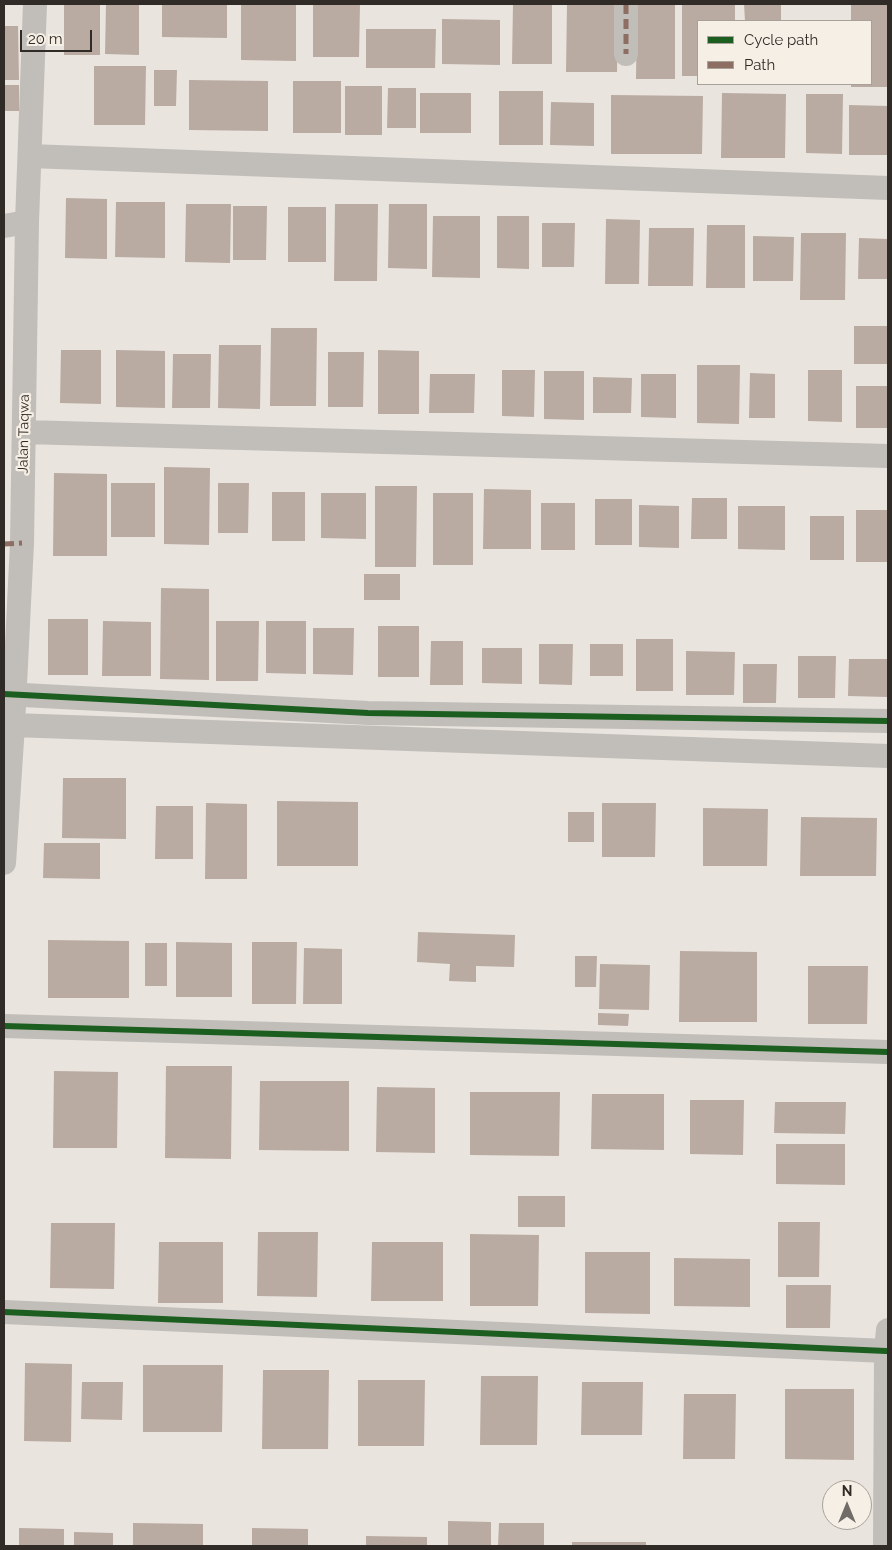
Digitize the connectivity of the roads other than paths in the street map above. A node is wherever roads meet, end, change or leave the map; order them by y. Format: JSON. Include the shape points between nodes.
{"nodes":[{"id":1,"x":35,"y":4,"type":"edge"},
{"id":2,"x":626,"y":4,"type":"edge"},
{"id":3,"x":626,"y":54,"type":"dead end"},
{"id":4,"x":30,"y":156,"type":"junction"},
{"id":5,"x":888,"y":188,"type":"edge"},
{"id":6,"x":15,"y":224,"type":"edge"},
{"id":7,"x":25,"y":432,"type":"junction"},
{"id":8,"x":888,"y":456,"type":"edge"},
{"id":9,"x":13,"y":544,"type":"edge"},
{"id":10,"x":9,"y":694,"type":"edge"},
{"id":11,"x":368,"y":713,"type":"junction"},
{"id":12,"x":554,"y":716,"type":"junction"},
{"id":13,"x":888,"y":722,"type":"edge"},
{"id":14,"x":13,"y":726,"type":"junction"},
{"id":15,"x":369,"y":739,"type":"junction"},
{"id":16,"x":552,"y":743,"type":"junction"},
{"id":17,"x":888,"y":756,"type":"edge"},
{"id":18,"x":4,"y":863,"type":"edge"},
{"id":19,"x":4,"y":1026,"type":"edge"},
{"id":20,"x":888,"y":1052,"type":"edge"},
{"id":21,"x":4,"y":1312,"type":"edge"},
{"id":22,"x":887,"y":1341,"type":"edge"},
{"id":23,"x":886,"y":1539,"type":"edge"}],
"edges":[{"from":1,"to":4,"type":"street","name":"Jalan Taqwa"},
{"from":2,"to":3,"type":"street"},
{"from":4,"to":5,"type":"street"},
{"from":4,"to":6,"type":"street","name":"Jalan Taqwa"},
{"from":6,"to":7,"type":"street","name":"Jalan Taqwa"},
{"from":7,"to":8,"type":"street"},
{"from":7,"to":9,"type":"street","name":"Jalan Taqwa"},
{"from":9,"to":10,"type":"street","name":"Jalan Taqwa"},
{"from":10,"to":11,"type":"street"},
{"from":10,"to":14,"type":"street","name":"Jalan Taqwa"},
{"from":11,"to":12,"type":"street"},
{"from":11,"to":15,"type":"street"},
{"from":12,"to":13,"type":"street"},
{"from":12,"to":16,"type":"street"},
{"from":14,"to":15,"type":"street"},
{"from":14,"to":18,"type":"street","name":"Jalan Taqwa"},
{"from":15,"to":16,"type":"street"},
{"from":16,"to":17,"type":"street"},
{"from":19,"to":20,"type":"street"},
{"from":21,"to":22,"type":"street"},
{"from":22,"to":23,"type":"street"}]}
